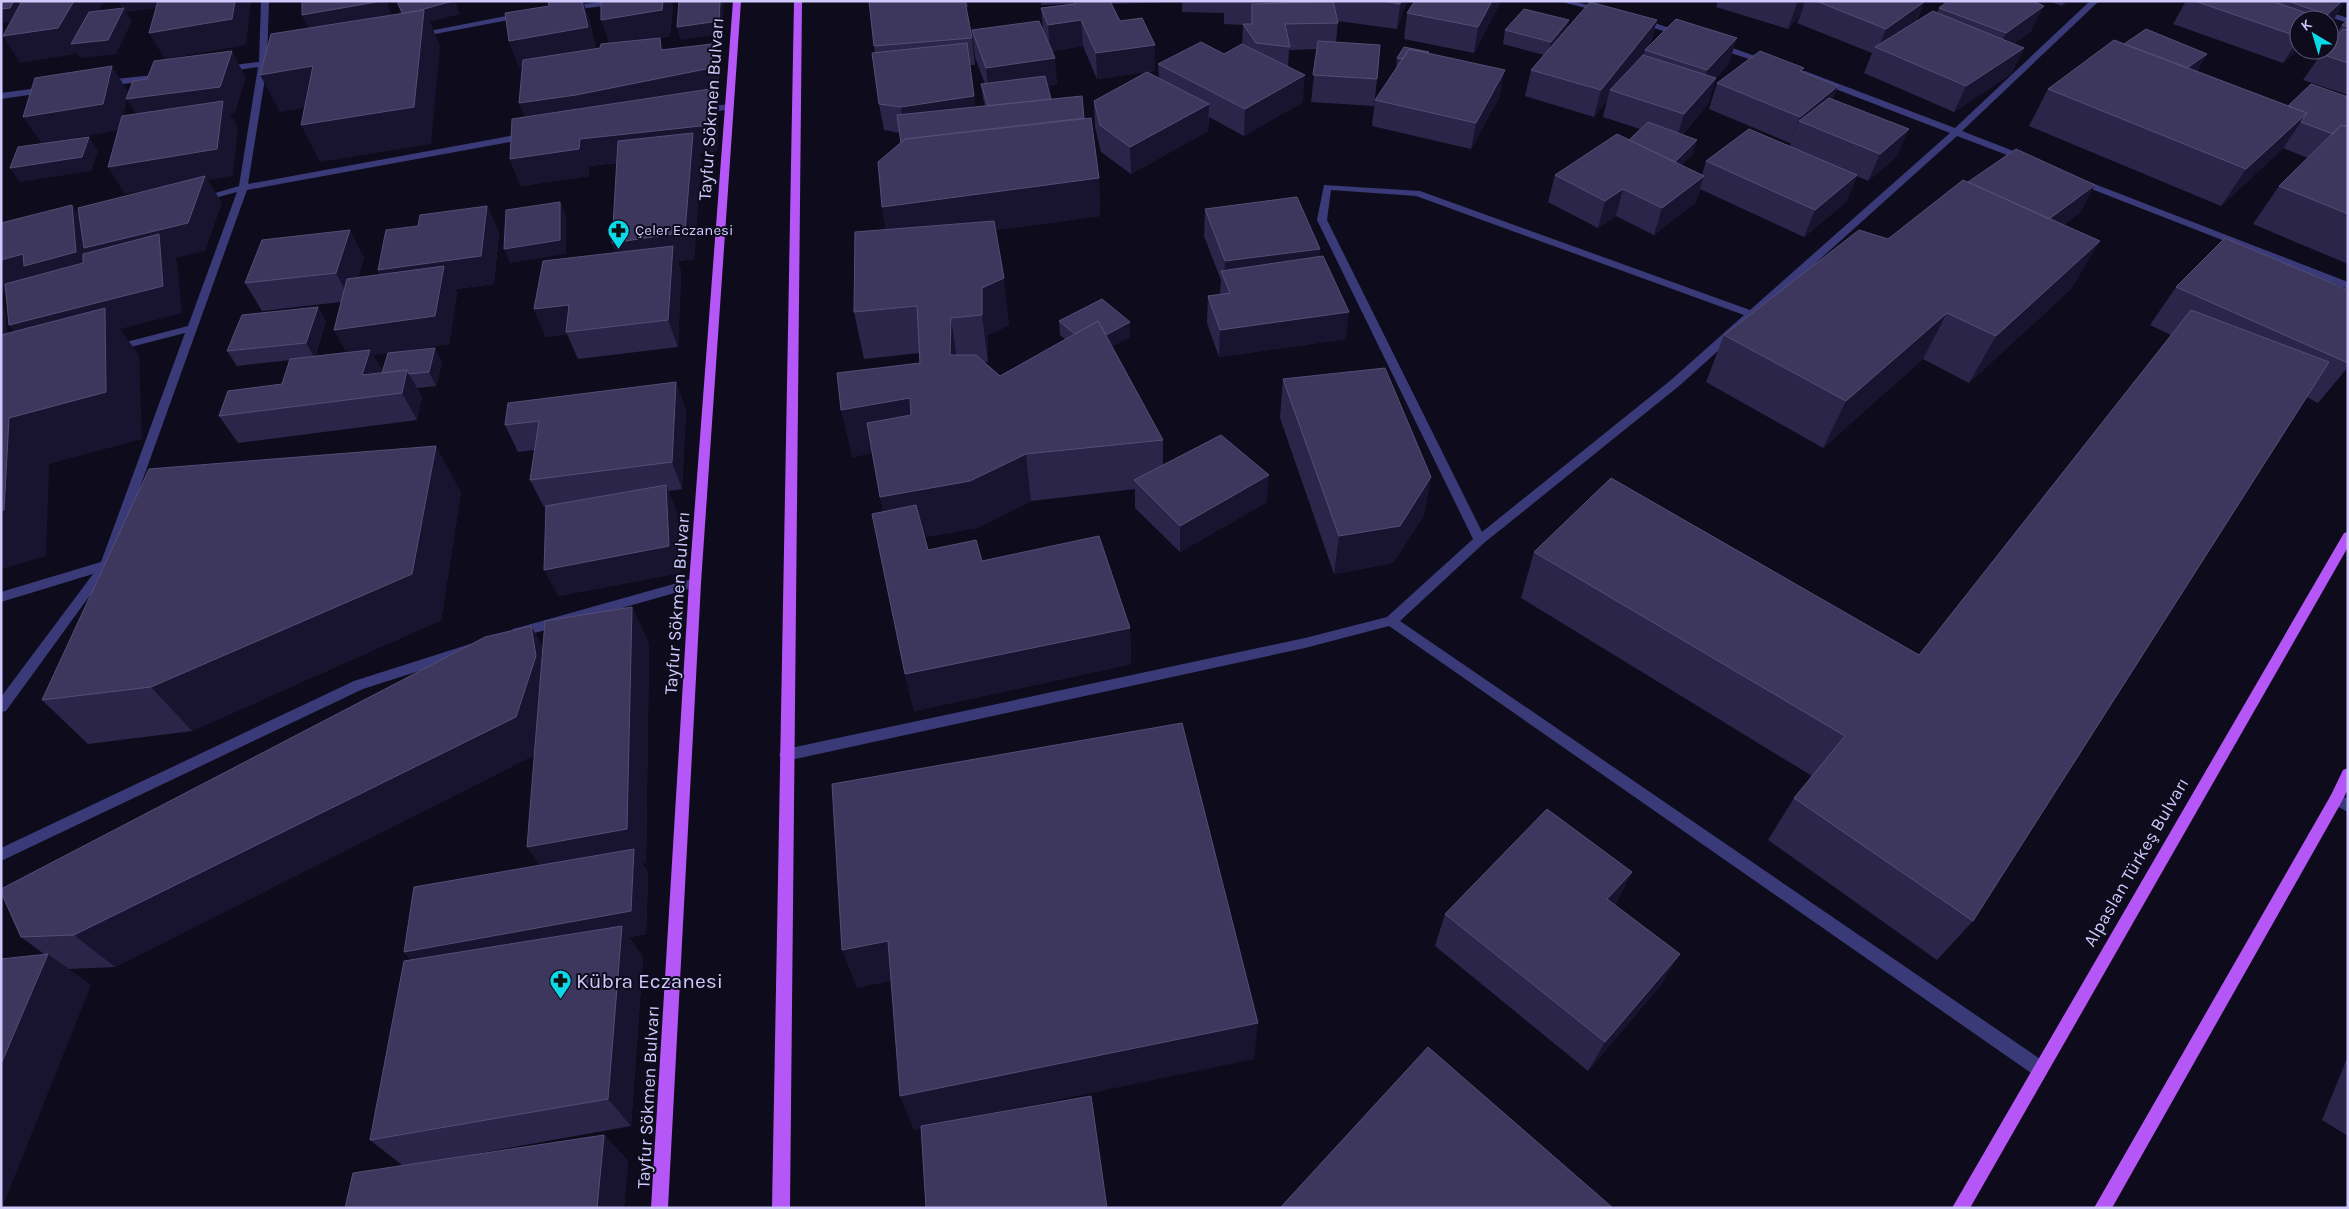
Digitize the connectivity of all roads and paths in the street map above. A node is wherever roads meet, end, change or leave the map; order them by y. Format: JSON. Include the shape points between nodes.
{"nodes":[{"id":1,"x":265,"y":1,"type":"edge"},
{"id":2,"x":631,"y":1,"type":"edge"},
{"id":3,"x":737,"y":1,"type":"edge"},
{"id":4,"x":798,"y":1,"type":"edge"},
{"id":5,"x":1562,"y":1,"type":"edge"},
{"id":6,"x":2094,"y":1,"type":"edge"},
{"id":7,"x":2286,"y":1,"type":"edge"},
{"id":8,"x":564,"y":8,"type":"edge"},
{"id":9,"x":1607,"y":11,"type":"edge"},
{"id":10,"x":534,"y":13,"type":"edge"},
{"id":11,"x":1634,"y":18,"type":"edge"},
{"id":12,"x":2348,"y":21,"type":"edge"},
{"id":13,"x":408,"y":37,"type":"edge"},
{"id":14,"x":1690,"y":37,"type":"edge"},
{"id":15,"x":1708,"y":43,"type":"edge"},
{"id":16,"x":282,"y":61,"type":"edge"},
{"id":17,"x":263,"y":64,"type":"junction"},
{"id":18,"x":1773,"y":64,"type":"edge"},
{"id":19,"x":214,"y":70,"type":"edge"},
{"id":20,"x":1792,"y":70,"type":"edge"},
{"id":21,"x":176,"y":75,"type":"edge"},
{"id":22,"x":98,"y":84,"type":"edge"},
{"id":23,"x":59,"y":89,"type":"edge"},
{"id":24,"x":1,"y":96,"type":"edge"},
{"id":25,"x":729,"y":107,"type":"junction"},
{"id":26,"x":691,"y":113,"type":"edge"},
{"id":27,"x":1956,"y":132,"type":"junction"},
{"id":28,"x":537,"y":135,"type":"edge"},
{"id":29,"x":2038,"y":164,"type":"edge"},
{"id":30,"x":2074,"y":179,"type":"edge"},
{"id":31,"x":243,"y":188,"type":"junction"},
{"id":32,"x":194,"y":200,"type":"edge"},
{"id":33,"x":2348,"y":286,"type":"edge"},
{"id":34,"x":1751,"y":314,"type":"junction"},
{"id":35,"x":192,"y":328,"type":"junction"},
{"id":36,"x":106,"y":351,"type":"edge"},
{"id":37,"x":2348,"y":536,"type":"edge"},
{"id":38,"x":1480,"y":540,"type":"junction"},
{"id":39,"x":106,"y":565,"type":"junction"},
{"id":40,"x":695,"y":583,"type":"junction"},
{"id":41,"x":1,"y":597,"type":"edge"},
{"id":42,"x":1391,"y":621,"type":"junction"},
{"id":43,"x":506,"y":637,"type":"edge"},
{"id":44,"x":479,"y":646,"type":"edge"},
{"id":45,"x":1,"y":707,"type":"edge"},
{"id":46,"x":786,"y":755,"type":"junction"},
{"id":47,"x":2348,"y":774,"type":"edge"},
{"id":48,"x":2342,"y":803,"type":"edge"},
{"id":49,"x":1,"y":855,"type":"edge"},
{"id":50,"x":2040,"y":1069,"type":"junction"},
{"id":51,"x":659,"y":1208,"type":"edge"},
{"id":52,"x":781,"y":1208,"type":"edge"},
{"id":53,"x":1960,"y":1208,"type":"edge"},
{"id":54,"x":2102,"y":1208,"type":"edge"}],
"edges":[{"from":1,"to":17,"type":"street"},
{"from":2,"to":8,"type":"street"},
{"from":3,"to":25,"type":"main road","name":"Tayfur Sökmen Bulvarı"},
{"from":4,"to":46,"type":"main road"},
{"from":5,"to":9,"type":"street"},
{"from":6,"to":27,"type":"street"},
{"from":7,"to":12,"type":"street"},
{"from":10,"to":13,"type":"street"},
{"from":11,"to":14,"type":"street"},
{"from":15,"to":18,"type":"street"},
{"from":16,"to":17,"type":"street"},
{"from":17,"to":19,"type":"street"},
{"from":17,"to":31,"type":"street"},
{"from":20,"to":27,"type":"street"},
{"from":21,"to":22,"type":"street"},
{"from":23,"to":24,"type":"street"},
{"from":25,"to":26,"type":"street"},
{"from":25,"to":40,"type":"main road","name":"Tayfur Sökmen Bulvarı"},
{"from":27,"to":29,"type":"street"},
{"from":27,"to":34,"type":"street"},
{"from":28,"to":31,"type":"street"},
{"from":30,"to":33,"type":"street"},
{"from":31,"to":32,"type":"street"},
{"from":31,"to":35,"type":"street"},
{"from":34,"to":38,"type":"street","via":[[1675,383]]},
{"from":34,"to":38,"type":"street","via":[[1416,193],[1327,187],[1322,220]]},
{"from":35,"to":36,"type":"street"},
{"from":35,"to":39,"type":"street"},
{"from":37,"to":50,"type":"main road","name":"Alpaslan Türkeş Bulvarı"},
{"from":38,"to":42,"type":"street"},
{"from":39,"to":41,"type":"street"},
{"from":39,"to":45,"type":"street"},
{"from":40,"to":43,"type":"street"},
{"from":40,"to":51,"type":"main road","name":"Tayfur Sökmen Bulvarı"},
{"from":42,"to":46,"type":"street"},
{"from":42,"to":50,"type":"street"},
{"from":44,"to":49,"type":"street","via":[[359,685]]},
{"from":46,"to":52,"type":"main road"},
{"from":47,"to":48,"type":"main road"},
{"from":48,"to":54,"type":"main road"},
{"from":50,"to":53,"type":"main road","name":"Alpaslan Türkeş Bulvarı"}]}
